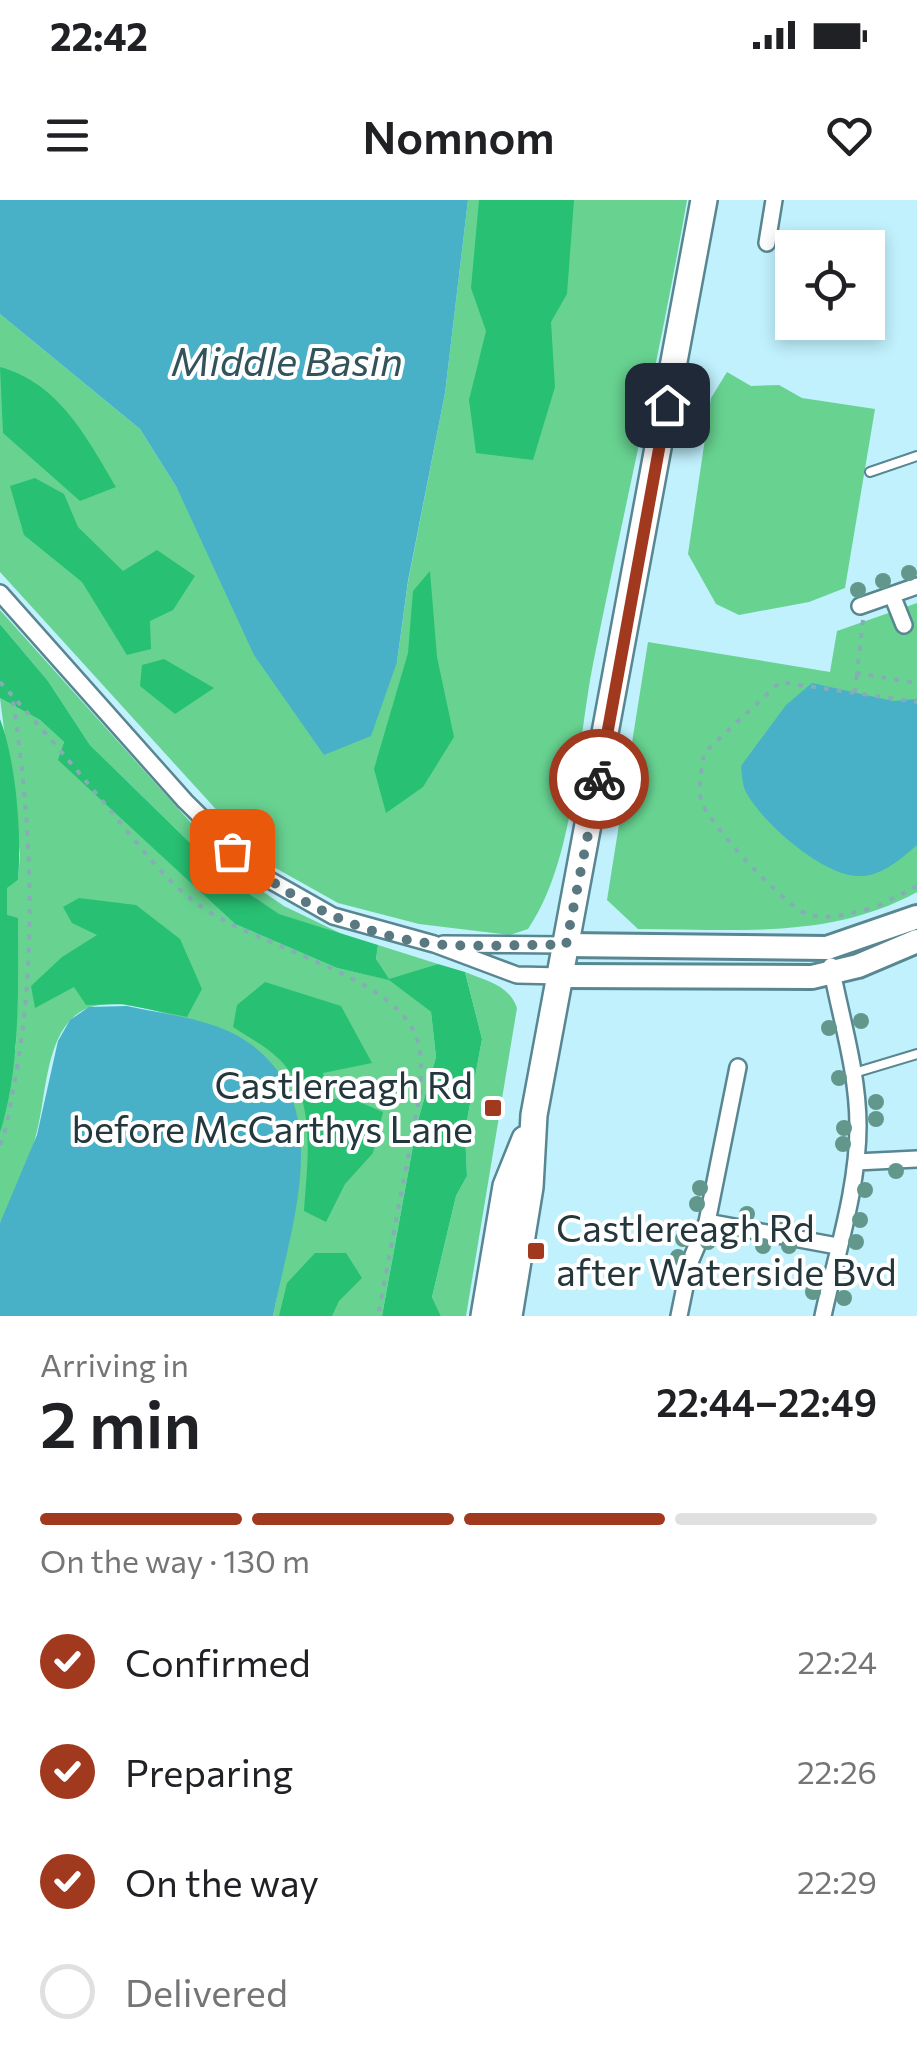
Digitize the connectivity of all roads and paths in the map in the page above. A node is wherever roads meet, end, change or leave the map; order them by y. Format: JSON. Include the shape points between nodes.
{"nodes":[{"id":1,"x":704,"y":200,"type":"edge"},
{"id":2,"x":774,"y":200,"type":"edge"},
{"id":3,"x":767,"y":242,"type":"dead end"},
{"id":4,"x":917,"y":456,"type":"edge"},
{"id":5,"x":870,"y":472,"type":"dead end"},
{"id":6,"x":917,"y":586,"type":"edge"},
{"id":7,"x":0,"y":593,"type":"edge"},
{"id":8,"x":892,"y":594,"type":"junction"},
{"id":9,"x":860,"y":606,"type":"joint"},
{"id":10,"x":904,"y":625,"type":"dead end"},
{"id":11,"x":857,"y":673,"type":"junction"},
{"id":12,"x":0,"y":682,"type":"edge"},
{"id":13,"x":917,"y":683,"type":"edge"},
{"id":14,"x":12,"y":694,"type":"junction"},
{"id":15,"x":855,"y":694,"type":"junction"},
{"id":16,"x":917,"y":702,"type":"edge"},
{"id":17,"x":917,"y":886,"type":"edge"},
{"id":18,"x":917,"y":917,"type":"edge"},
{"id":19,"x":917,"y":940,"type":"edge"},
{"id":20,"x":434,"y":944,"type":"junction"},
{"id":21,"x":566,"y":945,"type":"junction"},
{"id":22,"x":827,"y":948,"type":"junction"},
{"id":23,"x":832,"y":974,"type":"junction"},
{"id":24,"x":560,"y":976,"type":"junction"},
{"id":25,"x":917,"y":1054,"type":"edge"},
{"id":26,"x":738,"y":1067,"type":"dead end"},
{"id":27,"x":854,"y":1074,"type":"junction"},
{"id":28,"x":534,"y":1116,"type":"junction"},
{"id":29,"x":0,"y":1145,"type":"edge"},
{"id":30,"x":917,"y":1159,"type":"edge"},
{"id":31,"x":856,"y":1162,"type":"junction"},
{"id":32,"x":707,"y":1222,"type":"junction"},
{"id":33,"x":838,"y":1246,"type":"junction"},
{"id":34,"x":378,"y":1316,"type":"edge"},
{"id":35,"x":484,"y":1316,"type":"edge"},
{"id":36,"x":508,"y":1316,"type":"edge"},
{"id":37,"x":679,"y":1316,"type":"edge"},
{"id":38,"x":823,"y":1316,"type":"edge"}],
"edges":[{"from":1,"to":21,"type":"main road"},
{"from":2,"to":3,"type":"street"},
{"from":4,"to":5,"type":"lane"},
{"from":6,"to":8,"type":"street"},
{"from":7,"to":20,"type":"street","via":[[259,874],[334,916]]},
{"from":8,"to":9,"type":"street"},
{"from":8,"to":10,"type":"street"},
{"from":9,"to":11,"type":"path"},
{"from":11,"to":13,"type":"path"},
{"from":11,"to":15,"type":"path"},
{"from":12,"to":14,"type":"path"},
{"from":14,"to":29,"type":"path","via":[[24,770],[29,926],[20,1052]]},
{"from":14,"to":34,"type":"path","via":[[154,864],[200,906],[246,934],[357,981],[392,1003],[412,1026],[421,1050],[421,1088]]},
{"from":15,"to":16,"type":"path"},
{"from":15,"to":17,"type":"path","via":[[780,682],[704,753],[702,800],[723,836],[806,914],[872,909]]},
{"from":18,"to":22,"type":"street"},
{"from":19,"to":23,"type":"street"},
{"from":20,"to":21,"type":"street"},
{"from":20,"to":24,"type":"street","via":[[517,975]]},
{"from":21,"to":22,"type":"street"},
{"from":21,"to":24,"type":"main road"},
{"from":22,"to":23,"type":"street"},
{"from":23,"to":24,"type":"street"},
{"from":23,"to":27,"type":"street"},
{"from":24,"to":28,"type":"main road"},
{"from":25,"to":27,"type":"lane"},
{"from":26,"to":32,"type":"street"},
{"from":27,"to":31,"type":"street"},
{"from":28,"to":35,"type":"main road","via":[[506,1186]]},
{"from":28,"to":36,"type":"main road","via":[[530,1187]]},
{"from":30,"to":31,"type":"street"},
{"from":31,"to":33,"type":"street"},
{"from":32,"to":33,"type":"street"},
{"from":32,"to":37,"type":"street"},
{"from":33,"to":38,"type":"street"}]}
